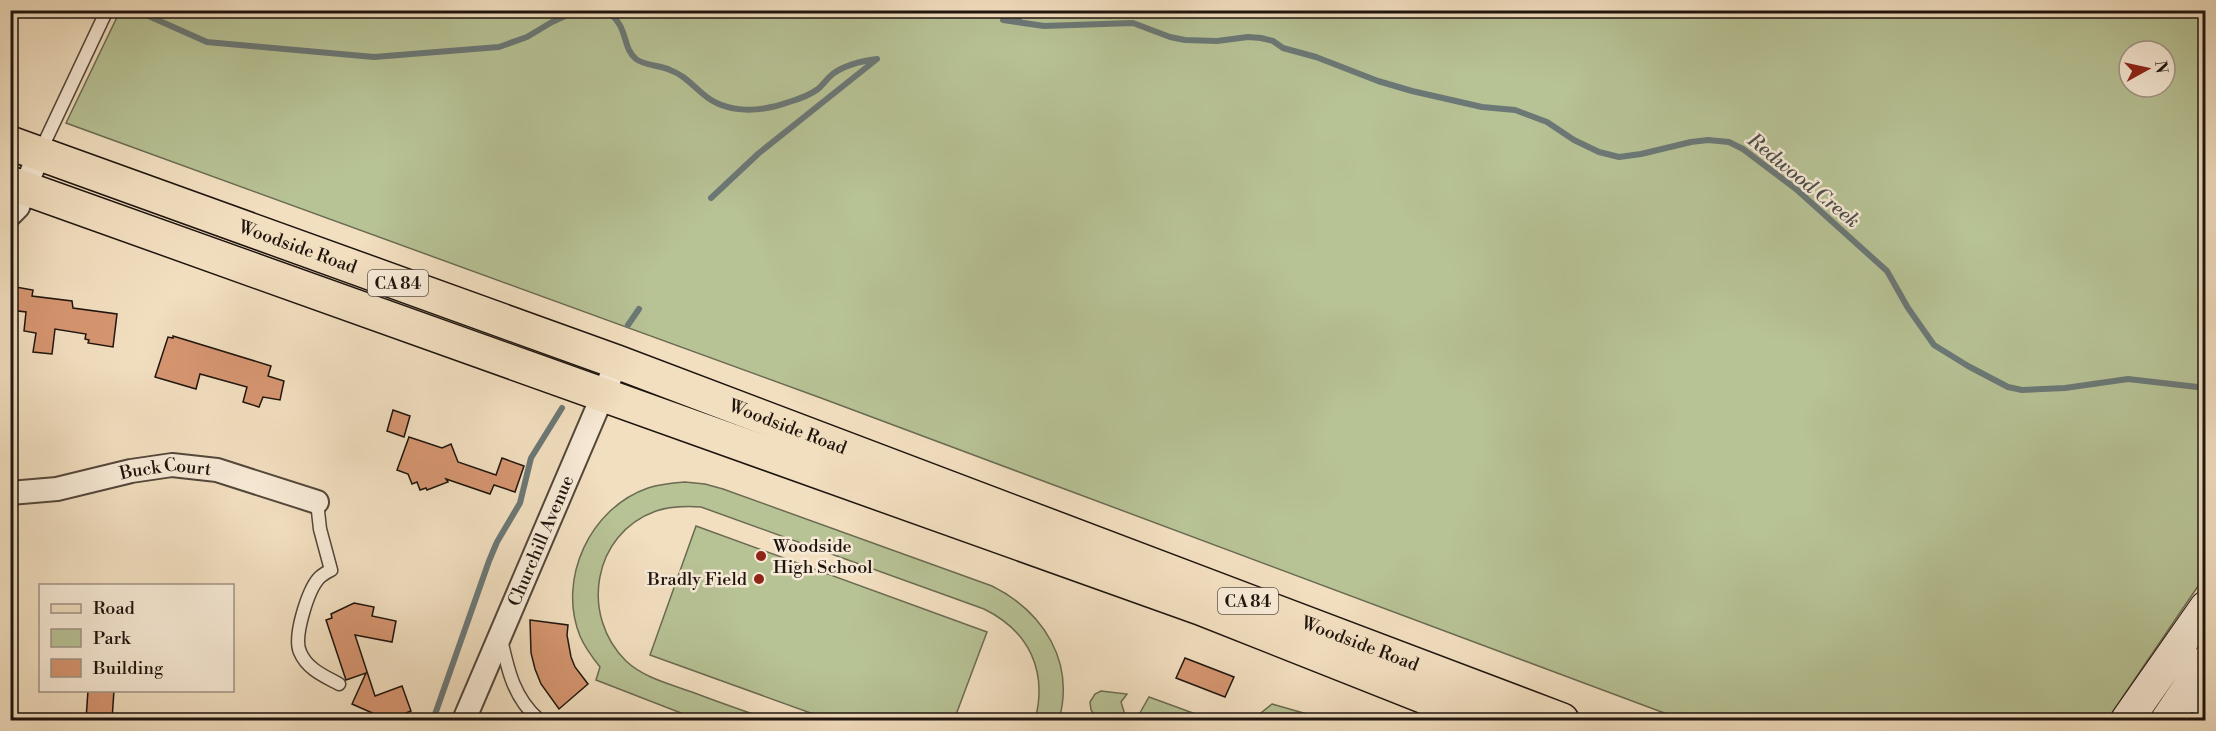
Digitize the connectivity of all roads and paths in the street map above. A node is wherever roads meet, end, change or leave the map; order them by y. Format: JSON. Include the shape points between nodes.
{"nodes":[{"id":1,"x":107,"y":10,"type":"edge"},
{"id":2,"x":25,"y":148,"type":"edge"},
{"id":3,"x":16,"y":196,"type":"edge"},
{"id":4,"x":617,"y":362,"type":"junction"},
{"id":5,"x":604,"y":394,"type":"junction"},
{"id":6,"x":10,"y":493,"type":"edge"},
{"id":7,"x":316,"y":502,"type":"joint"},
{"id":8,"x":2205,"y":607,"type":"edge"},
{"id":9,"x":501,"y":635,"type":"junction"},
{"id":10,"x":2205,"y":662,"type":"edge"},
{"id":11,"x":2154,"y":681,"type":"junction"},
{"id":12,"x":339,"y":684,"type":"dead end"},
{"id":13,"x":2184,"y":711,"type":"edge"},
{"id":14,"x":464,"y":720,"type":"edge"},
{"id":15,"x":539,"y":720,"type":"edge"},
{"id":16,"x":1483,"y":720,"type":"edge"},
{"id":17,"x":1562,"y":720,"type":"edge"},
{"id":18,"x":2127,"y":720,"type":"edge"}],
"edges":[{"from":1,"to":2,"type":"lane"},
{"from":2,"to":3,"type":"street"},
{"from":2,"to":4,"type":"main road","name":"Woodside Road","number":"CA 84"},
{"from":3,"to":5,"type":"main road","name":"Woodside Road","number":"CA 84"},
{"from":4,"to":5,"type":"street","name":"Churchill Avenue"},
{"from":4,"to":17,"type":"main road","name":"Woodside Road","number":"CA 84"},
{"from":5,"to":9,"type":"street","name":"Churchill Avenue"},
{"from":5,"to":16,"type":"main road","name":"Woodside Road","number":"CA 84","via":[[1200,608]]},
{"from":6,"to":7,"type":"street","name":"Buck Court","via":[[57,489],[172,465],[217,470]]},
{"from":7,"to":12,"type":"lane","via":[[331,570],[319,577],[309,596],[298,650],[316,672]]},
{"from":8,"to":11,"type":"main road"},
{"from":9,"to":14,"type":"street","name":"Churchill Avenue"},
{"from":9,"to":15,"type":"lane","via":[[509,676],[529,712]]},
{"from":10,"to":13,"type":"main road"},
{"from":11,"to":13,"type":"main road"},
{"from":11,"to":18,"type":"main road"}]}
